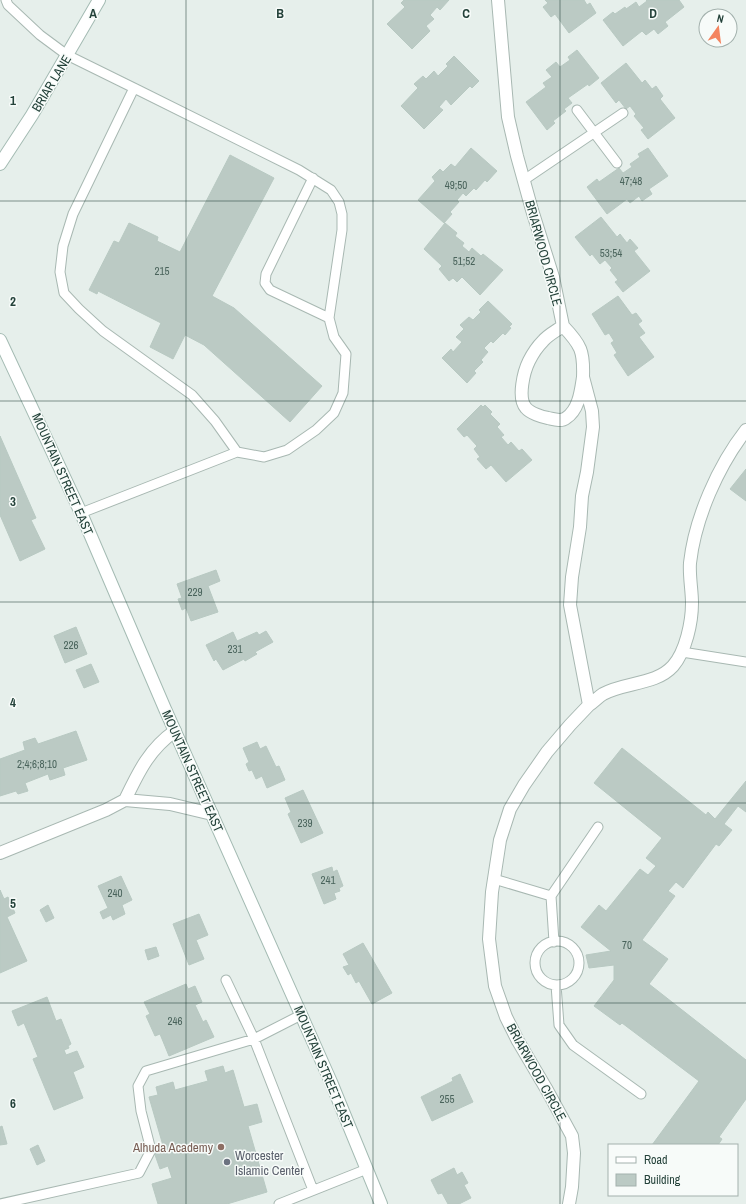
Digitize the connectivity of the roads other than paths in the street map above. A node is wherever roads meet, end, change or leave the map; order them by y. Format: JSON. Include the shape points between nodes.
{"nodes":[{"id":1,"x":6,"y":0,"type":"edge"},
{"id":2,"x":99,"y":0,"type":"edge"},
{"id":3,"x":498,"y":0,"type":"edge"},
{"id":4,"x":68,"y":55,"type":"junction"},
{"id":5,"x":134,"y":88,"type":"junction"},
{"id":6,"x":577,"y":110,"type":"dead end"},
{"id":7,"x":623,"y":113,"type":"dead end"},
{"id":8,"x":593,"y":133,"type":"junction"},
{"id":9,"x":617,"y":163,"type":"dead end"},
{"id":10,"x":0,"y":164,"type":"edge"},
{"id":11,"x":313,"y":178,"type":"junction"},
{"id":12,"x":524,"y":180,"type":"junction"},
{"id":13,"x":329,"y":318,"type":"junction"},
{"id":14,"x":563,"y":326,"type":"junction"},
{"id":15,"x":0,"y":340,"type":"edge"},
{"id":16,"x":583,"y":377,"type":"junction"},
{"id":17,"x":746,"y":430,"type":"edge"},
{"id":18,"x":237,"y":452,"type":"junction"},
{"id":19,"x":81,"y":513,"type":"junction"},
{"id":20,"x":682,"y":652,"type":"junction"},
{"id":21,"x":746,"y":662,"type":"edge"},
{"id":22,"x":589,"y":705,"type":"junction"},
{"id":23,"x":175,"y":731,"type":"junction"},
{"id":24,"x":125,"y":800,"type":"junction"},
{"id":25,"x":212,"y":814,"type":"junction"},
{"id":26,"x":598,"y":828,"type":"dead end"},
{"id":27,"x":0,"y":853,"type":"edge"},
{"id":28,"x":494,"y":880,"type":"junction"},
{"id":29,"x":551,"y":896,"type":"junction"},
{"id":30,"x":554,"y":942,"type":"junction"},
{"id":31,"x":226,"y":980,"type":"dead end"},
{"id":32,"x":556,"y":985,"type":"junction"},
{"id":33,"x":301,"y":1015,"type":"junction"},
{"id":34,"x":254,"y":1039,"type":"junction"},
{"id":35,"x":641,"y":1094,"type":"dead end"},
{"id":36,"x":367,"y":1169,"type":"junction"},
{"id":37,"x":313,"y":1190,"type":"junction"},
{"id":38,"x":0,"y":1204,"type":"edge"},
{"id":39,"x":279,"y":1204,"type":"edge"},
{"id":40,"x":381,"y":1204,"type":"edge"},
{"id":41,"x":569,"y":1204,"type":"edge"}],
"edges":[{"from":1,"to":4,"type":"lane","via":[[8,5],[40,35]]},
{"from":2,"to":4,"type":"street","name":"BRIAR LANE"},
{"from":3,"to":12,"type":"street","name":"BRIARWOOD CIRCLE","via":[[508,117]]},
{"from":4,"to":5,"type":"lane"},
{"from":4,"to":10,"type":"street","name":"BRIAR LANE"},
{"from":5,"to":11,"type":"lane"},
{"from":5,"to":18,"type":"lane","via":[[73,214],[63,246],[60,272],[64,293],[103,331],[192,395]]},
{"from":6,"to":8,"type":"lane"},
{"from":7,"to":8,"type":"lane"},
{"from":8,"to":9,"type":"lane"},
{"from":8,"to":12,"type":"lane"},
{"from":11,"to":13,"type":"lane","via":[[331,190],[340,202],[342,214]]},
{"from":11,"to":13,"type":"lane","via":[[266,274],[265,282],[270,290]]},
{"from":12,"to":14,"type":"street","name":"BRIARWOOD CIRCLE","via":[[553,277]]},
{"from":13,"to":18,"type":"lane","via":[[334,337],[346,354],[343,393],[334,413],[316,430],[287,450],[264,458]]},
{"from":14,"to":16,"type":"street","via":[[578,342]]},
{"from":14,"to":16,"type":"street","via":[[544,339],[528,362],[522,386],[522,398],[526,408],[550,419],[566,418],[578,401]]},
{"from":15,"to":19,"type":"street","name":"MOUNTAIN STREET EAST"},
{"from":16,"to":22,"type":"street","via":[[592,411],[593,427],[582,496],[570,605]]},
{"from":17,"to":20,"type":"street","name":"BRIARWOOD CIRCLE","via":[[713,486],[696,530],[690,564],[692,605]]},
{"from":18,"to":19,"type":"lane"},
{"from":19,"to":23,"type":"street","name":"MOUNTAIN STREET EAST"},
{"from":20,"to":21,"type":"lane"},
{"from":20,"to":22,"type":"street","name":"BRIARWOOD CIRCLE","via":[[667,672],[647,681],[603,694]]},
{"from":22,"to":28,"type":"street","name":"BRIARWOOD CIRCLE","via":[[547,752],[510,809],[500,840]]},
{"from":23,"to":24,"type":"street","via":[[163,740],[146,761]]},
{"from":23,"to":25,"type":"street","name":"MOUNTAIN STREET EAST"},
{"from":24,"to":25,"type":"street","via":[[170,804]]},
{"from":24,"to":27,"type":"street"},
{"from":25,"to":33,"type":"street","name":"MOUNTAIN STREET EAST"},
{"from":26,"to":29,"type":"lane"},
{"from":28,"to":29,"type":"lane"},
{"from":28,"to":41,"type":"street","name":"BRIARWOOD CIRCLE","via":[[489,939],[495,986],[518,1041],[572,1136],[574,1153]]},
{"from":29,"to":30,"type":"lane"},
{"from":30,"to":32,"type":"lane","via":[[541,948],[537,954],[536,968],[543,980]]},
{"from":30,"to":32,"type":"lane","via":[[568,944],[574,949],[579,963],[575,977],[563,985]]},
{"from":31,"to":34,"type":"lane"},
{"from":32,"to":35,"type":"lane","via":[[559,1025],[573,1044]]},
{"from":33,"to":34,"type":"lane"},
{"from":33,"to":36,"type":"street","name":"MOUNTAIN STREET EAST"},
{"from":34,"to":37,"type":"lane"},
{"from":34,"to":38,"type":"lane","via":[[146,1071],[138,1086],[141,1111],[151,1150],[139,1172]]},
{"from":36,"to":37,"type":"lane"},
{"from":36,"to":40,"type":"street","name":"MOUNTAIN STREET EAST"},
{"from":37,"to":39,"type":"lane"}]}
